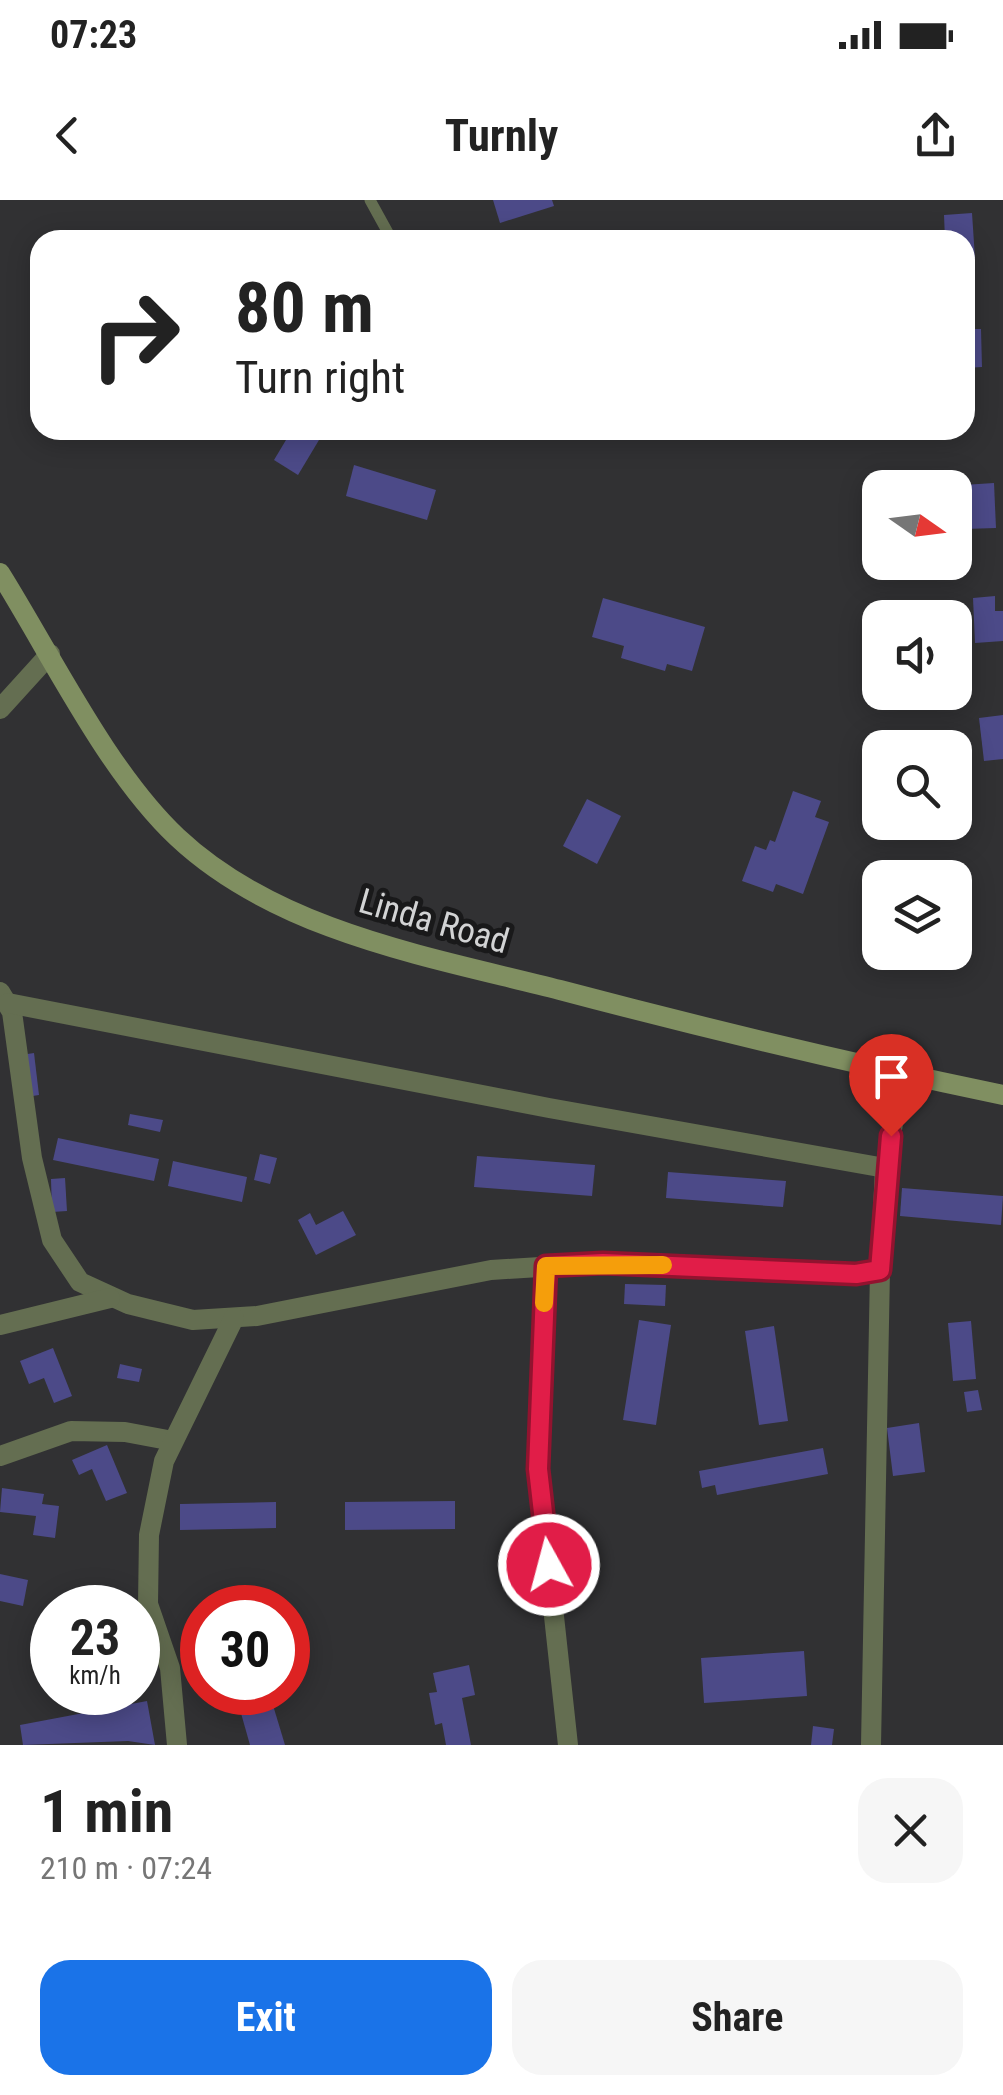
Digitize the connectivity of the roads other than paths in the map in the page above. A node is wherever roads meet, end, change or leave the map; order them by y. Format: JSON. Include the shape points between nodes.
{"nodes":[{"id":1,"x":370,"y":200,"type":"edge"},
{"id":2,"x":386,"y":230,"type":"edge"},
{"id":3,"x":0,"y":573,"type":"edge"},
{"id":4,"x":50,"y":654,"type":"junction"},
{"id":5,"x":0,"y":709,"type":"edge"},
{"id":6,"x":4,"y":998,"type":"edge"},
{"id":7,"x":902,"y":1074,"type":"junction"},
{"id":8,"x":1003,"y":1096,"type":"edge"},
{"id":9,"x":885,"y":1168,"type":"junction"},
{"id":10,"x":546,"y":1266,"type":"junction"},
{"id":11,"x":880,"y":1270,"type":"junction"},
{"id":12,"x":110,"y":1298,"type":"junction"},
{"id":13,"x":234,"y":1318,"type":"junction"},
{"id":14,"x":0,"y":1325,"type":"edge"},
{"id":15,"x":173,"y":1441,"type":"junction"},
{"id":16,"x":0,"y":1456,"type":"edge"},
{"id":17,"x":177,"y":1745,"type":"edge"},
{"id":18,"x":568,"y":1745,"type":"edge"},
{"id":19,"x":871,"y":1745,"type":"edge"}],
"edges":[{"from":1,"to":2,"type":"lane"},
{"from":3,"to":4,"type":"street","name":"Linda Road"},
{"from":4,"to":5,"type":"street"},
{"from":4,"to":7,"type":"street","name":"Linda Road","via":[[135,791],[176,836],[234,880],[286,908],[418,953]]},
{"from":6,"to":9,"type":"street","via":[[567,1112]]},
{"from":6,"to":12,"type":"street","via":[[52,1240],[80,1282]]},
{"from":7,"to":8,"type":"street","name":"Linda Road"},
{"from":7,"to":9,"type":"street"},
{"from":9,"to":11,"type":"street"},
{"from":10,"to":11,"type":"street"},
{"from":10,"to":13,"type":"street","via":[[491,1270]]},
{"from":10,"to":18,"type":"street","via":[[538,1469]]},
{"from":11,"to":19,"type":"street"},
{"from":12,"to":13,"type":"street","via":[[193,1320]]},
{"from":12,"to":14,"type":"street"},
{"from":13,"to":15,"type":"street"},
{"from":15,"to":16,"type":"street","via":[[71,1431]]},
{"from":15,"to":17,"type":"street","via":[[158,1480],[146,1588],[170,1668]]}]}
